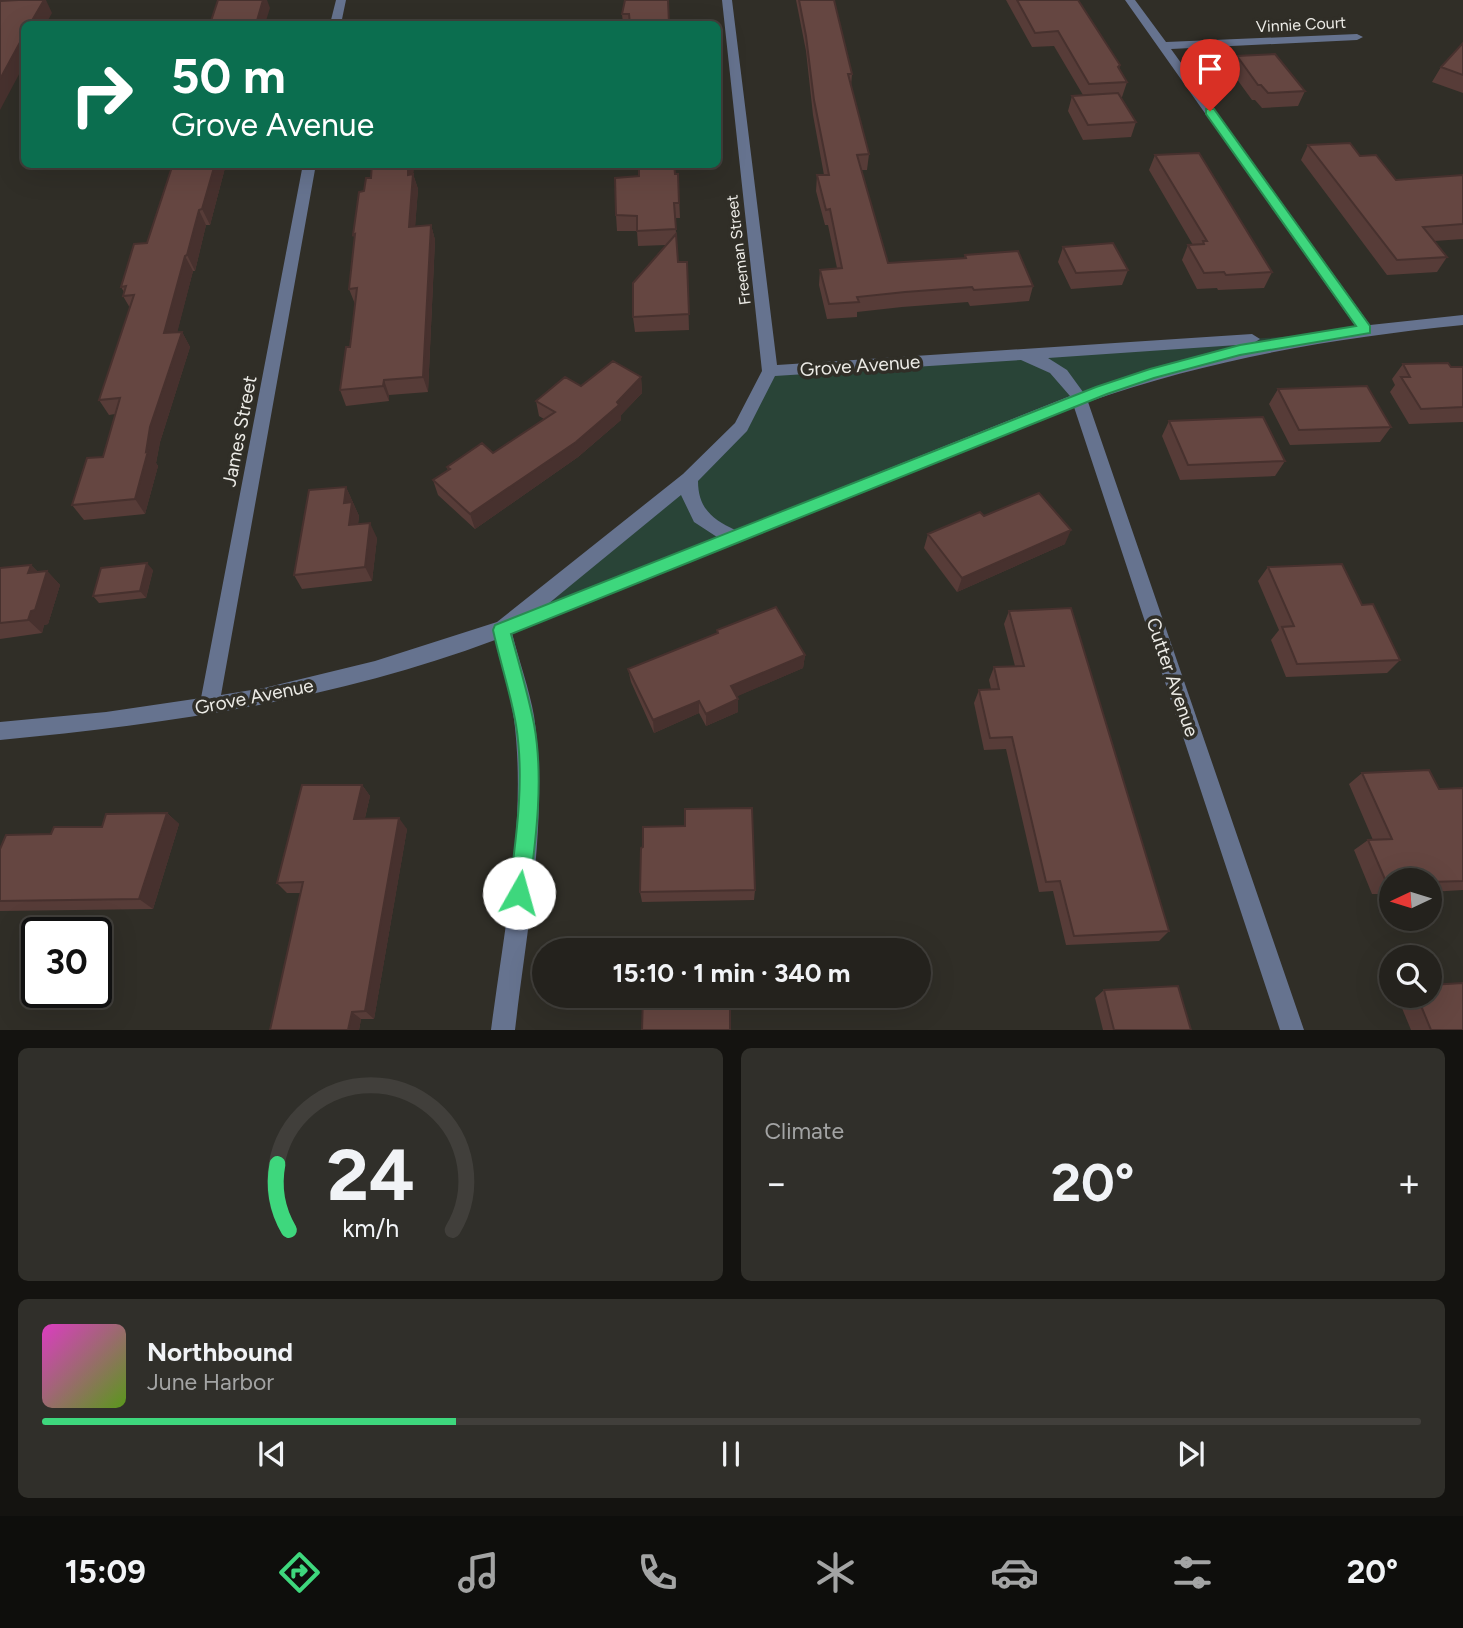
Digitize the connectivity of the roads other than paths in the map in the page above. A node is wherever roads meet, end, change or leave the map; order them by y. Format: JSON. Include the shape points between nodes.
{"nodes":[{"id":1,"x":341,"y":0,"type":"edge"},
{"id":2,"x":727,"y":0,"type":"edge"},
{"id":3,"x":1130,"y":0,"type":"edge"},
{"id":4,"x":337,"y":21,"type":"edge"},
{"id":5,"x":1357,"y":37,"type":"dead end"},
{"id":6,"x":1163,"y":46,"type":"junction"},
{"id":7,"x":309,"y":168,"type":"edge"},
{"id":8,"x":1463,"y":320,"type":"edge"},
{"id":9,"x":1365,"y":330,"type":"junction"},
{"id":10,"x":1326,"y":334,"type":"junction"},
{"id":11,"x":1020,"y":354,"type":"junction"},
{"id":12,"x":770,"y":371,"type":"junction"},
{"id":13,"x":1079,"y":399,"type":"junction"},
{"id":14,"x":688,"y":479,"type":"junction"},
{"id":15,"x":735,"y":538,"type":"junction"},
{"id":16,"x":502,"y":630,"type":"junction"},
{"id":17,"x":209,"y":706,"type":"junction"},
{"id":18,"x":0,"y":731,"type":"edge"},
{"id":19,"x":503,"y":1030,"type":"edge"},
{"id":20,"x":1293,"y":1030,"type":"edge"}],
"edges":[{"from":1,"to":4,"type":"street"},
{"from":2,"to":12,"type":"street","name":"Freeman Street"},
{"from":3,"to":6,"type":"street"},
{"from":5,"to":6,"type":"street","name":"Vinnie Court"},
{"from":6,"to":9,"type":"street"},
{"from":7,"to":17,"type":"street","name":"James Street"},
{"from":8,"to":9,"type":"street","name":"Grove Avenue"},
{"from":9,"to":10,"type":"street","name":"Grove Avenue"},
{"from":10,"to":11,"type":"street","name":"Grove Avenue"},
{"from":10,"to":13,"type":"street","name":"Grove Avenue","via":[[1206,358]]},
{"from":11,"to":12,"type":"street","name":"Grove Avenue"},
{"from":11,"to":13,"type":"street","name":"Cutter Avenue","via":[[1061,371]]},
{"from":12,"to":14,"type":"street","name":"Grove Avenue","via":[[741,427]]},
{"from":13,"to":15,"type":"street","name":"Grove Avenue"},
{"from":13,"to":20,"type":"street","name":"Cutter Avenue"},
{"from":14,"to":15,"type":"street","via":[[688,492],[699,516]]},
{"from":14,"to":16,"type":"street","name":"Grove Avenue"},
{"from":15,"to":16,"type":"street","name":"Grove Avenue"},
{"from":16,"to":17,"type":"street","name":"Grove Avenue","via":[[375,670]]},
{"from":16,"to":19,"type":"street","via":[[525,726],[528,776],[525,843]]},
{"from":17,"to":18,"type":"street","name":"Grove Avenue"}]}
